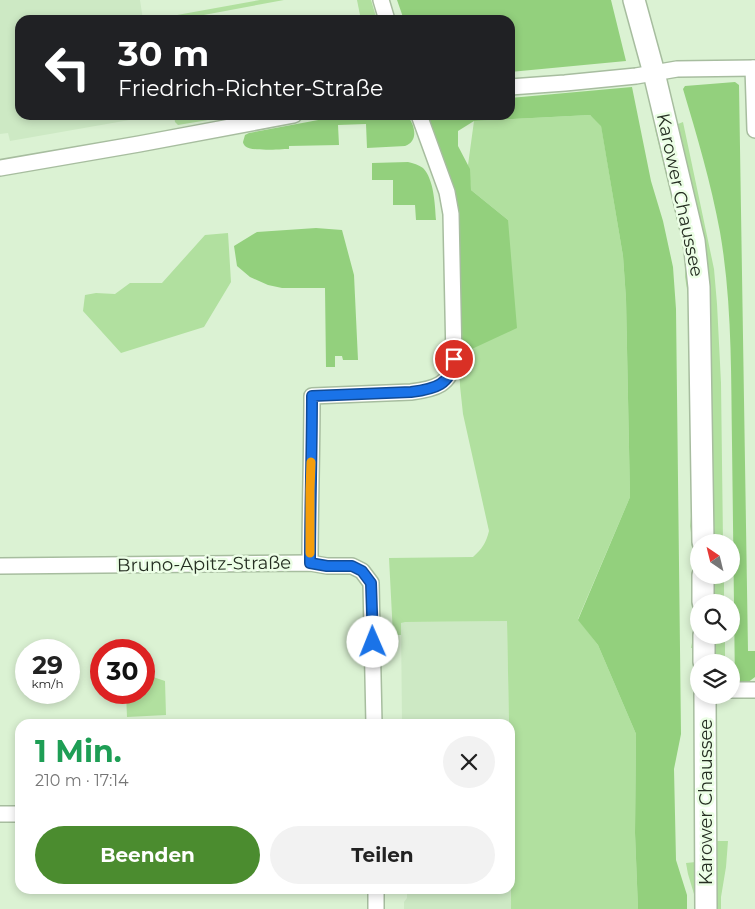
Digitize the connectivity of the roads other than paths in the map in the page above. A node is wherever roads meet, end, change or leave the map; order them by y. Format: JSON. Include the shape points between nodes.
{"nodes":[{"id":1,"x":381,"y":0,"type":"edge"},
{"id":2,"x":634,"y":0,"type":"edge"},
{"id":3,"x":386,"y":15,"type":"edge"},
{"id":4,"x":754,"y":68,"type":"edge"},
{"id":5,"x":654,"y":73,"type":"junction"},
{"id":6,"x":515,"y":87,"type":"edge"},
{"id":7,"x":267,"y":120,"type":"edge"},
{"id":8,"x":421,"y":120,"type":"edge"},
{"id":9,"x":755,"y":130,"type":"edge"},
{"id":10,"x":0,"y":168,"type":"edge"},
{"id":11,"x":703,"y":534,"type":"edge"},
{"id":12,"x":310,"y":563,"type":"junction"},
{"id":13,"x":0,"y":566,"type":"edge"},
{"id":14,"x":740,"y":690,"type":"edge"},
{"id":15,"x":755,"y":690,"type":"edge"},
{"id":16,"x":705,"y":704,"type":"edge"},
{"id":17,"x":374,"y":719,"type":"edge"},
{"id":18,"x":0,"y":814,"type":"edge"},
{"id":19,"x":15,"y":814,"type":"edge"},
{"id":20,"x":376,"y":894,"type":"edge"},
{"id":21,"x":376,"y":909,"type":"edge"},
{"id":22,"x":706,"y":909,"type":"edge"}],
"edges":[{"from":1,"to":3,"type":"street"},
{"from":2,"to":5,"type":"main road","name":"Karower Chaussee"},
{"from":4,"to":5,"type":"street","via":[[678,69]]},
{"from":4,"to":9,"type":"street"},
{"from":5,"to":6,"type":"street"},
{"from":5,"to":11,"type":"main road","name":"Karower Chaussee","via":[[694,242],[699,288]]},
{"from":7,"to":10,"type":"street"},
{"from":8,"to":12,"type":"street","name":"Bruno-Apitz-Straße","via":[[447,192],[451,214],[454,366],[444,383],[424,391],[312,396]]},
{"from":12,"to":13,"type":"street","name":"Bruno-Apitz-Straße"},
{"from":12,"to":17,"type":"street","via":[[352,566],[362,571],[371,583]]},
{"from":14,"to":15,"type":"street"},
{"from":16,"to":22,"type":"main road","name":"Karower Chaussee"},
{"from":18,"to":19,"type":"street"},
{"from":20,"to":21,"type":"street"}]}
